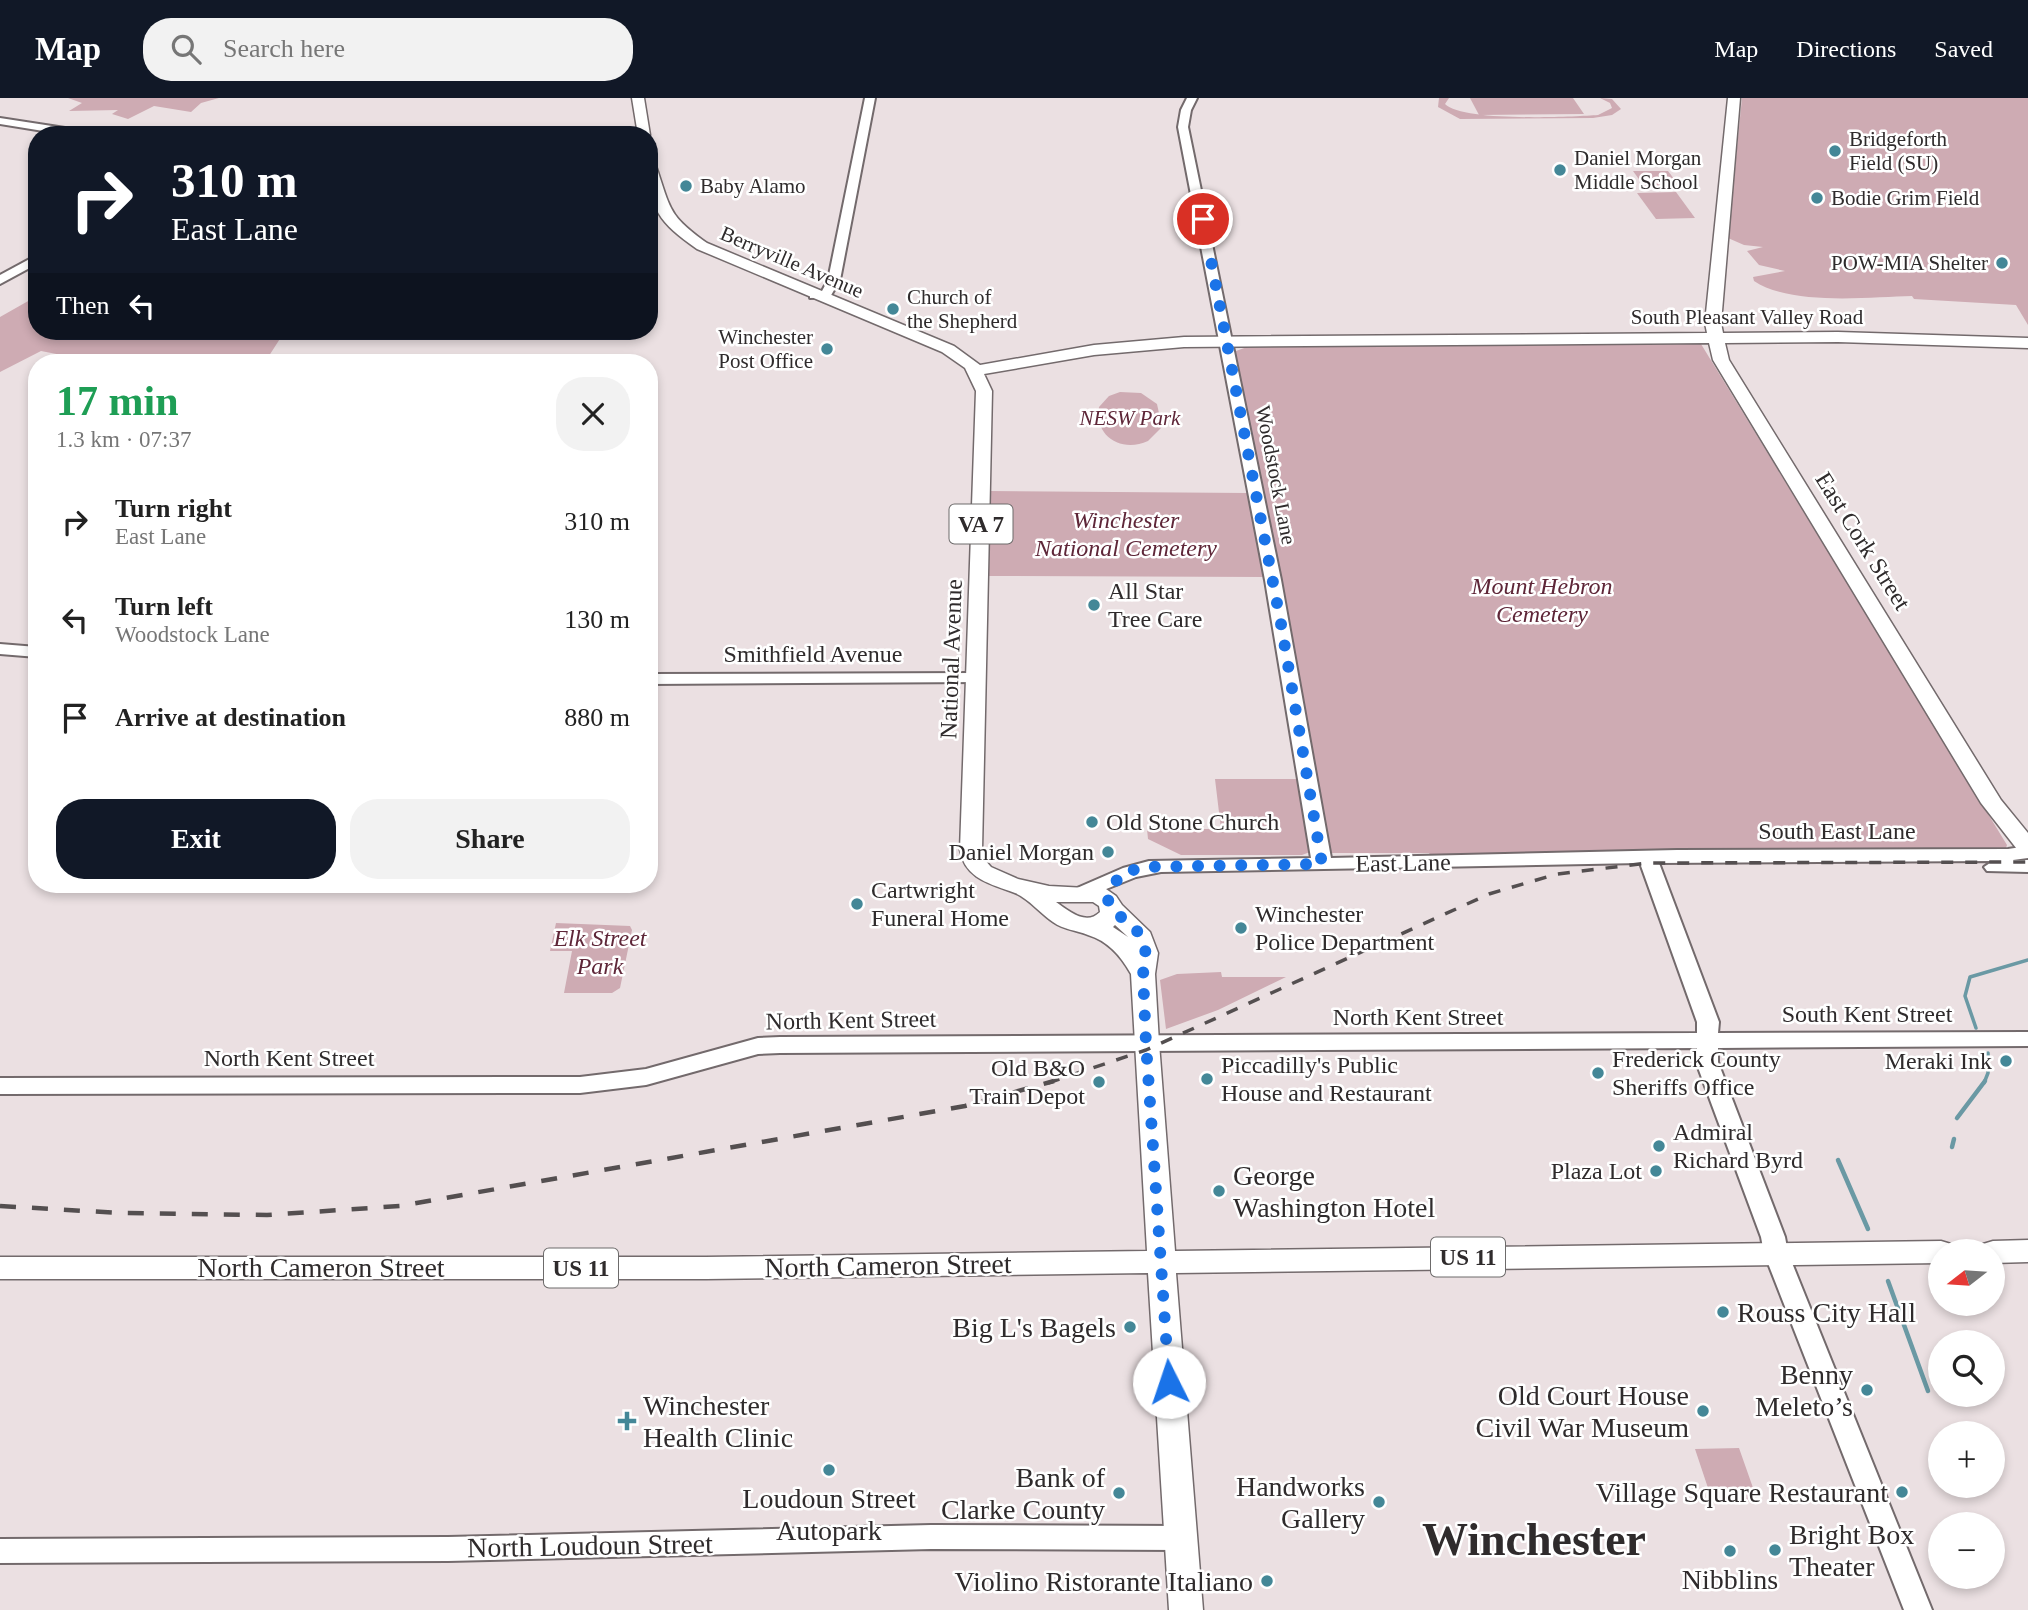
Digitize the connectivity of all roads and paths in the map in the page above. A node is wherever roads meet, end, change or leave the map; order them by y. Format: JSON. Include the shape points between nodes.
{"nodes":[{"id":1,"x":638,"y":98,"type":"edge"},
{"id":2,"x":870,"y":98,"type":"edge"},
{"id":3,"x":1192,"y":98,"type":"edge"},
{"id":4,"x":1734,"y":98,"type":"edge"},
{"id":5,"x":0,"y":121,"type":"edge"},
{"id":6,"x":32,"y":126,"type":"edge"},
{"id":7,"x":643,"y":126,"type":"edge"},
{"id":8,"x":658,"y":193,"type":"edge"},
{"id":9,"x":28,"y":264,"type":"edge"},
{"id":10,"x":0,"y":279,"type":"edge"},
{"id":11,"x":814,"y":295,"type":"junction"},
{"id":12,"x":1716,"y":337,"type":"junction"},
{"id":13,"x":1466,"y":339,"type":"joint"},
{"id":14,"x":1228,"y":341,"type":"junction"},
{"id":15,"x":2028,"y":343,"type":"edge"},
{"id":16,"x":976,"y":371,"type":"junction"},
{"id":17,"x":0,"y":649,"type":"edge"},
{"id":18,"x":28,"y":651,"type":"edge"},
{"id":19,"x":658,"y":678,"type":"edge"},
{"id":20,"x":976,"y":678,"type":"junction"},
{"id":21,"x":2028,"y":850,"type":"edge"},
{"id":22,"x":1649,"y":863,"type":"junction"},
{"id":23,"x":1322,"y":864,"type":"junction"},
{"id":24,"x":2028,"y":866,"type":"edge"},
{"id":25,"x":1119,"y":875,"type":"junction"},
{"id":26,"x":1072,"y":900,"type":"junction"},
{"id":27,"x":1110,"y":905,"type":"junction"},
{"id":28,"x":1088,"y":926,"type":"junction"},
{"id":29,"x":1143,"y":974,"type":"junction"},
{"id":30,"x":2028,"y":1039,"type":"edge"},
{"id":31,"x":1707,"y":1042,"type":"junction"},
{"id":32,"x":1146,"y":1044,"type":"junction"},
{"id":33,"x":0,"y":1086,"type":"edge"},
{"id":34,"x":2028,"y":1251,"type":"edge"},
{"id":35,"x":1928,"y":1252,"type":"edge"},
{"id":36,"x":2006,"y":1252,"type":"edge"},
{"id":37,"x":1776,"y":1253,"type":"junction"},
{"id":38,"x":1161,"y":1261,"type":"junction"},
{"id":39,"x":0,"y":1268,"type":"edge"},
{"id":40,"x":1181,"y":1538,"type":"junction"},
{"id":41,"x":0,"y":1551,"type":"edge"},
{"id":42,"x":1186,"y":1610,"type":"edge"},
{"id":43,"x":1918,"y":1610,"type":"edge"}],
"edges":[{"from":1,"to":7,"type":"main road"},
{"from":2,"to":11,"type":"street","via":[[834,280],[826,294]]},
{"from":3,"to":14,"type":"street","name":"Woodstock Lane","via":[[1183,127]]},
{"from":4,"to":12,"type":"main road","name":"East Cork Street","via":[[1713,323]]},
{"from":5,"to":6,"type":"street"},
{"from":8,"to":11,"type":"main road","name":"Berryville Avenue","via":[[665,214],[686,237]]},
{"from":9,"to":10,"type":"street"},
{"from":11,"to":16,"type":"main road","name":"Berryville Avenue","via":[[958,354]]},
{"from":12,"to":13,"type":"main road","name":"South Pleasant Valley Road"},
{"from":12,"to":15,"type":"main road","name":"South Pleasant Valley Road"},
{"from":12,"to":21,"type":"main road","name":"East Cork Street","via":[[1725,368],[1992,803]]},
{"from":13,"to":14,"type":"main road"},
{"from":14,"to":16,"type":"main road","via":[[1111,348]]},
{"from":14,"to":23,"type":"street","name":"Woodstock Lane"},
{"from":16,"to":20,"type":"main road","name":"National Avenue","number":"VA 7","via":[[984,391]]},
{"from":17,"to":18,"type":"street"},
{"from":19,"to":20,"type":"street","name":"Smithfield Avenue"},
{"from":20,"to":26,"type":"main road","name":"National Avenue","number":"VA 7","via":[[973,861],[983,872],[1025,890]]},
{"from":21,"to":22,"type":"street","name":"South East Lane","via":[[2008,855]]},
{"from":22,"to":23,"type":"street","name":"East Lane"},
{"from":22,"to":24,"type":"street","name":"South East Lane"},
{"from":22,"to":31,"type":"street","via":[[1708,1023]]},
{"from":23,"to":25,"type":"street","name":"East Lane","via":[[1142,867]]},
{"from":25,"to":26,"type":"street","name":"East Lane"},
{"from":25,"to":27,"type":"street"},
{"from":26,"to":27,"type":"main road","number":"VA 7","via":[[1098,894]]},
{"from":26,"to":28,"type":"main road","number":"VA 7","via":[[1067,922]]},
{"from":27,"to":28,"type":"main road","via":[[1108,919]]},
{"from":27,"to":29,"type":"main road","number":"VA 7","via":[[1144,941]]},
{"from":28,"to":29,"type":"main road","number":"VA 7","via":[[1118,939]]},
{"from":29,"to":32,"type":"main road","number":"VA 7"},
{"from":30,"to":31,"type":"street","name":"South Kent Street"},
{"from":31,"to":32,"type":"street","name":"North Kent Street"},
{"from":31,"to":37,"type":"street","via":[[1707,1062]]},
{"from":32,"to":33,"type":"street","name":"North Kent Street","via":[[758,1046],[646,1077],[580,1085]]},
{"from":32,"to":38,"type":"main road","number":"VA 7"},
{"from":34,"to":36,"type":"main road"},
{"from":35,"to":37,"type":"main road","number":"US 11"},
{"from":37,"to":38,"type":"main road","name":"North Cameron Street","number":"US 11"},
{"from":37,"to":43,"type":"street"},
{"from":38,"to":39,"type":"main road","name":"North Cameron Street","number":"US 11","via":[[706,1268]]},
{"from":38,"to":40,"type":"main road"},
{"from":40,"to":41,"type":"street","name":"North Loudoun Street","via":[[931,1537],[448,1549]]},
{"from":40,"to":42,"type":"main road"}]}
